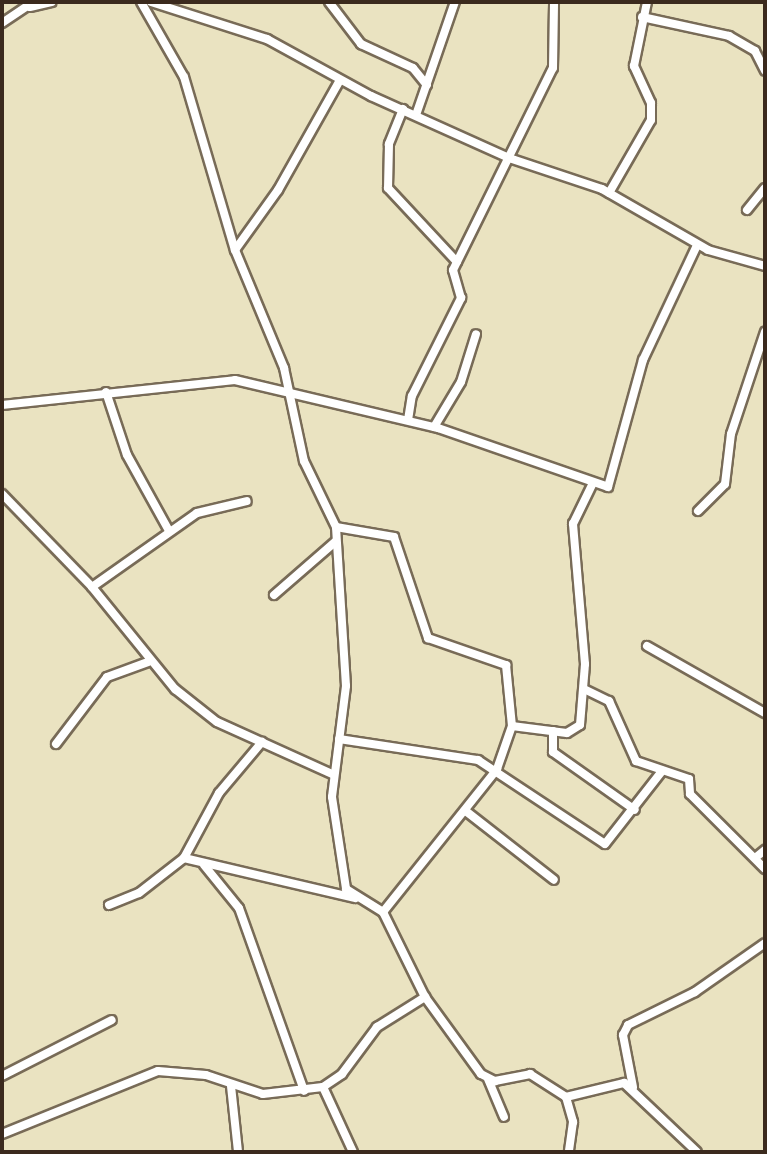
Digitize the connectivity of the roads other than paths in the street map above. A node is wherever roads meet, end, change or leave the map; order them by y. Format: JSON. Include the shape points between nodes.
{"nodes":[{"id":1,"x":51,"y":2,"type":"edge"},
{"id":2,"x":141,"y":2,"type":"edge"},
{"id":3,"x":151,"y":2,"type":"edge"},
{"id":4,"x":328,"y":2,"type":"edge"},
{"id":5,"x":455,"y":2,"type":"edge"},
{"id":6,"x":554,"y":2,"type":"edge"},
{"id":7,"x":647,"y":2,"type":"edge"},
{"id":8,"x":31,"y":4,"type":"edge"},
{"id":9,"x":642,"y":17,"type":"junction"},
{"id":10,"x":2,"y":23,"type":"edge"},
{"id":11,"x":765,"y":71,"type":"edge"},
{"id":12,"x":340,"y":80,"type":"junction"},
{"id":13,"x":427,"y":85,"type":"junction"},
{"id":14,"x":403,"y":109,"type":"junction"},
{"id":15,"x":416,"y":115,"type":"junction"},
{"id":16,"x":509,"y":158,"type":"junction"},
{"id":17,"x":765,"y":188,"type":"edge"},
{"id":18,"x":609,"y":193,"type":"junction"},
{"id":19,"x":747,"y":210,"type":"dead end"},
{"id":20,"x":697,"y":245,"type":"junction"},
{"id":21,"x":235,"y":250,"type":"junction"},
{"id":22,"x":457,"y":262,"type":"junction"},
{"id":23,"x":765,"y":266,"type":"edge"},
{"id":24,"x":765,"y":331,"type":"edge"},
{"id":25,"x":476,"y":334,"type":"dead end"},
{"id":26,"x":287,"y":389,"type":"junction"},
{"id":27,"x":106,"y":392,"type":"junction"},
{"id":28,"x":2,"y":405,"type":"edge"},
{"id":29,"x":445,"y":416,"type":"junction"},
{"id":30,"x":408,"y":420,"type":"junction"},
{"id":31,"x":434,"y":427,"type":"junction"},
{"id":32,"x":452,"y":433,"type":"junction"},
{"id":33,"x":592,"y":485,"type":"junction"},
{"id":34,"x":2,"y":494,"type":"edge"},
{"id":35,"x":247,"y":501,"type":"dead end"},
{"id":36,"x":698,"y":512,"type":"dead end"},
{"id":37,"x":336,"y":527,"type":"junction"},
{"id":38,"x":168,"y":528,"type":"junction"},
{"id":39,"x":335,"y":542,"type":"junction"},
{"id":40,"x":92,"y":587,"type":"junction"},
{"id":41,"x":274,"y":595,"type":"dead end"},
{"id":42,"x":647,"y":646,"type":"dead end"},
{"id":43,"x":148,"y":662,"type":"junction"},
{"id":44,"x":584,"y":689,"type":"junction"},
{"id":45,"x":765,"y":713,"type":"edge"},
{"id":46,"x":512,"y":726,"type":"junction"},
{"id":47,"x":553,"y":731,"type":"junction"},
{"id":48,"x":339,"y":739,"type":"junction"},
{"id":49,"x":262,"y":741,"type":"junction"},
{"id":50,"x":56,"y":744,"type":"dead end"},
{"id":51,"x":497,"y":769,"type":"junction"},
{"id":52,"x":662,"y":772,"type":"junction"},
{"id":53,"x":332,"y":774,"type":"junction"},
{"id":54,"x":635,"y":810,"type":"junction"},
{"id":55,"x":467,"y":812,"type":"junction"},
{"id":56,"x":765,"y":850,"type":"edge"},
{"id":57,"x":184,"y":858,"type":"junction"},
{"id":58,"x":755,"y":858,"type":"junction"},
{"id":59,"x":204,"y":865,"type":"junction"},
{"id":60,"x":765,"y":869,"type":"edge"},
{"id":61,"x":554,"y":880,"type":"dead end"},
{"id":62,"x":355,"y":898,"type":"junction"},
{"id":63,"x":109,"y":905,"type":"dead end"},
{"id":64,"x":383,"y":912,"type":"junction"},
{"id":65,"x":764,"y":945,"type":"edge"},
{"id":66,"x":425,"y":997,"type":"junction"},
{"id":67,"x":111,"y":1020,"type":"dead end"},
{"id":68,"x":2,"y":1076,"type":"edge"},
{"id":69,"x":488,"y":1079,"type":"junction"},
{"id":70,"x":231,"y":1086,"type":"junction"},
{"id":71,"x":323,"y":1087,"type":"junction"},
{"id":72,"x":633,"y":1087,"type":"junction"},
{"id":73,"x":303,"y":1091,"type":"junction"},
{"id":74,"x":566,"y":1097,"type":"junction"},
{"id":75,"x":504,"y":1117,"type":"dead end"},
{"id":76,"x":2,"y":1134,"type":"edge"},
{"id":77,"x":238,"y":1152,"type":"edge"},
{"id":78,"x":353,"y":1152,"type":"edge"},
{"id":79,"x":569,"y":1152,"type":"edge"},
{"id":80,"x":697,"y":1152,"type":"edge"}],
"edges":[{"from":1,"to":8,"type":"street"},
{"from":2,"to":21,"type":"street","via":[[184,77]]},
{"from":3,"to":12,"type":"street","via":[[257,35]]},
{"from":4,"to":13,"type":"street","via":[[361,44],[413,68]]},
{"from":5,"to":13,"type":"street"},
{"from":6,"to":16,"type":"street","via":[[553,68]]},
{"from":7,"to":9,"type":"street"},
{"from":8,"to":10,"type":"street"},
{"from":9,"to":11,"type":"street","via":[[729,36],[755,51]]},
{"from":9,"to":18,"type":"street","via":[[634,66],[652,111]]},
{"from":12,"to":14,"type":"street"},
{"from":12,"to":21,"type":"street","via":[[278,190]]},
{"from":13,"to":15,"type":"street"},
{"from":14,"to":15,"type":"street"},
{"from":14,"to":22,"type":"street","via":[[389,144],[388,188]]},
{"from":15,"to":16,"type":"street"},
{"from":16,"to":18,"type":"street"},
{"from":16,"to":22,"type":"street"},
{"from":17,"to":19,"type":"street"},
{"from":18,"to":20,"type":"street"},
{"from":20,"to":23,"type":"street"},
{"from":20,"to":33,"type":"street","via":[[643,360],[610,485]]},
{"from":21,"to":26,"type":"street"},
{"from":22,"to":30,"type":"street","via":[[452,278],[461,298],[415,387]]},
{"from":24,"to":36,"type":"street","via":[[731,434],[725,484]]},
{"from":25,"to":29,"type":"street"},
{"from":26,"to":27,"type":"street","via":[[212,377]]},
{"from":26,"to":30,"type":"street"},
{"from":26,"to":37,"type":"street","via":[[304,461]]},
{"from":27,"to":28,"type":"street"},
{"from":27,"to":38,"type":"street","via":[[127,455]]},
{"from":29,"to":31,"type":"street"},
{"from":29,"to":32,"type":"street"},
{"from":30,"to":31,"type":"street"},
{"from":31,"to":32,"type":"street"},
{"from":32,"to":33,"type":"street"},
{"from":33,"to":44,"type":"street","via":[[572,533]]},
{"from":34,"to":40,"type":"street"},
{"from":35,"to":38,"type":"street","via":[[197,513]]},
{"from":37,"to":39,"type":"street"},
{"from":37,"to":46,"type":"street","via":[[394,537],[428,638],[506,665]]},
{"from":38,"to":40,"type":"street"},
{"from":39,"to":41,"type":"street"},
{"from":39,"to":48,"type":"street","via":[[346,643]]},
{"from":40,"to":43,"type":"street"},
{"from":42,"to":45,"type":"street"},
{"from":43,"to":49,"type":"street","via":[[217,722]]},
{"from":43,"to":50,"type":"street","via":[[107,677]]},
{"from":44,"to":47,"type":"street","via":[[577,730]]},
{"from":44,"to":52,"type":"street","via":[[609,701],[636,761]]},
{"from":46,"to":47,"type":"street"},
{"from":46,"to":51,"type":"street"},
{"from":47,"to":54,"type":"street","via":[[553,752]]},
{"from":48,"to":51,"type":"street","via":[[463,756]]},
{"from":48,"to":53,"type":"street"},
{"from":49,"to":53,"type":"street"},
{"from":49,"to":57,"type":"street","via":[[219,793]]},
{"from":51,"to":54,"type":"street","via":[[598,842],[611,840]]},
{"from":51,"to":55,"type":"street"},
{"from":52,"to":54,"type":"street"},
{"from":52,"to":58,"type":"street","via":[[689,779],[690,794]]},
{"from":53,"to":62,"type":"street","via":[[342,879]]},
{"from":55,"to":61,"type":"street"},
{"from":55,"to":64,"type":"street"},
{"from":56,"to":58,"type":"street"},
{"from":57,"to":59,"type":"street"},
{"from":57,"to":63,"type":"street","via":[[139,893]]},
{"from":58,"to":60,"type":"street"},
{"from":59,"to":62,"type":"street"},
{"from":59,"to":73,"type":"street","via":[[243,916]]},
{"from":62,"to":64,"type":"street"},
{"from":64,"to":66,"type":"street"},
{"from":65,"to":72,"type":"street","via":[[695,992],[628,1025],[623,1035]]},
{"from":66,"to":69,"type":"street"},
{"from":66,"to":71,"type":"street","via":[[377,1027],[342,1074]]},
{"from":67,"to":68,"type":"street"},
{"from":69,"to":74,"type":"street","via":[[530,1074]]},
{"from":69,"to":75,"type":"street"},
{"from":70,"to":73,"type":"street","via":[[262,1094]]},
{"from":70,"to":76,"type":"street","via":[[178,1071],[147,1074]]},
{"from":70,"to":77,"type":"street"},
{"from":71,"to":73,"type":"street"},
{"from":71,"to":78,"type":"street"},
{"from":72,"to":74,"type":"street","via":[[618,1082]]},
{"from":72,"to":80,"type":"street"},
{"from":74,"to":79,"type":"street"}]}
